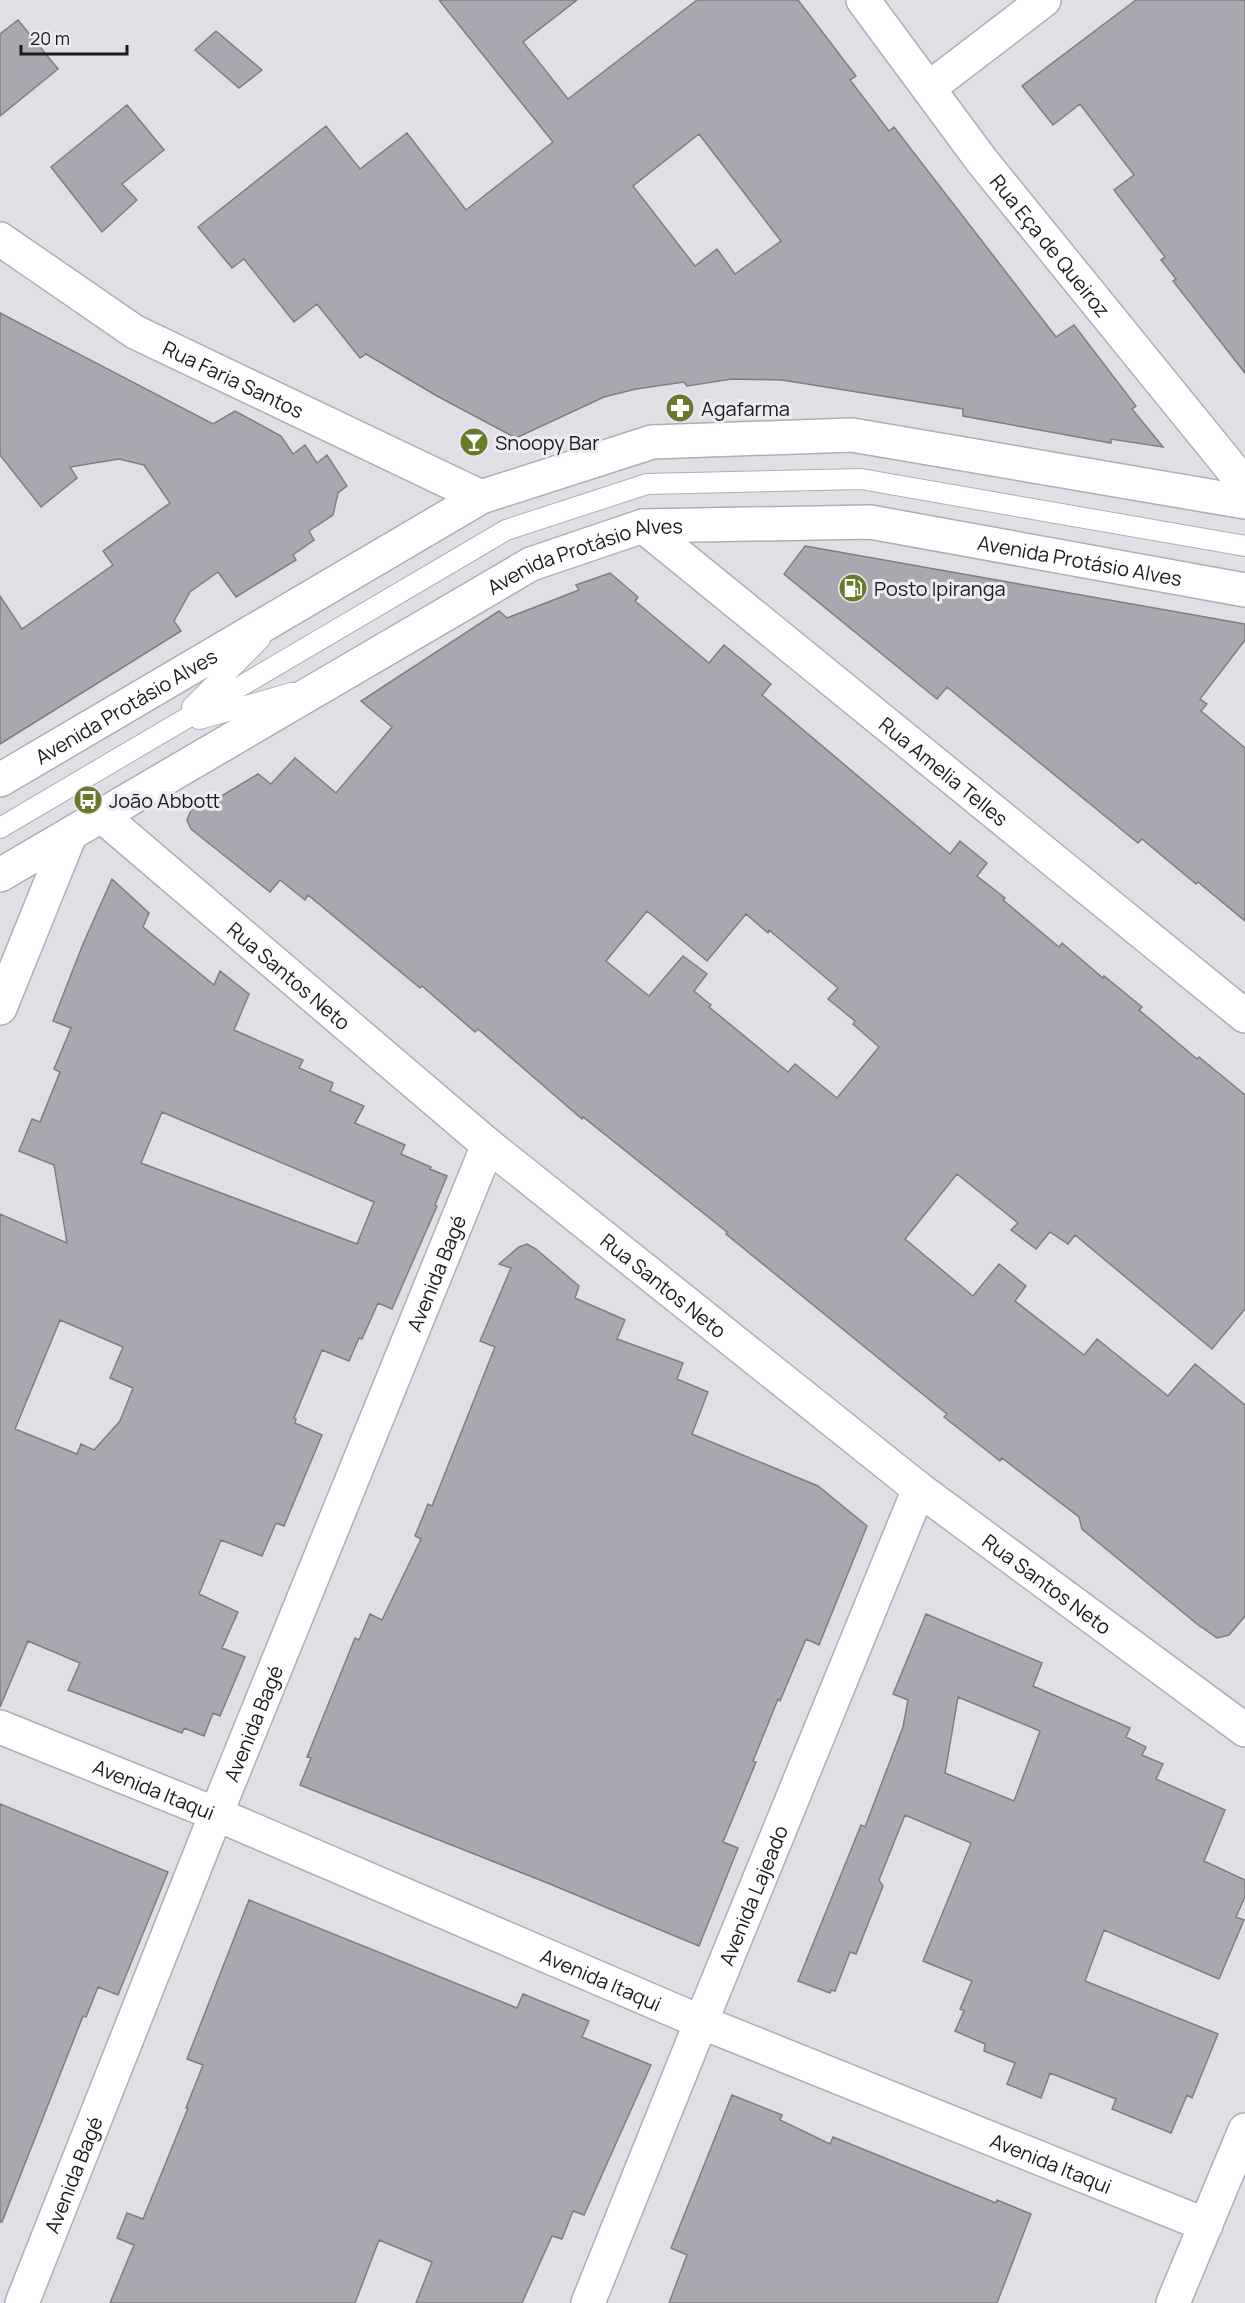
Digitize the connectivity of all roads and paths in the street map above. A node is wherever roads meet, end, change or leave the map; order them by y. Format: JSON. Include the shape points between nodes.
{"nodes":[{"id":1,"x":863,"y":0,"type":"edge"},
{"id":2,"x":1044,"y":0,"type":"edge"},
{"id":3,"x":929,"y":88,"type":"junction"},
{"id":4,"x":0,"y":239,"type":"edge"},
{"id":5,"x":1245,"y":485,"type":"edge"},
{"id":6,"x":481,"y":497,"type":"junction"},
{"id":7,"x":1245,"y":502,"type":"edge"},
{"id":8,"x":643,"y":526,"type":"junction"},
{"id":9,"x":1245,"y":546,"type":"edge"},
{"id":10,"x":1245,"y":590,"type":"edge"},
{"id":11,"x":288,"y":610,"type":"junction"},
{"id":12,"x":330,"y":682,"type":"junction"},
{"id":13,"x":173,"y":726,"type":"junction"},
{"id":14,"x":0,"y":780,"type":"edge"},
{"id":15,"x":102,"y":816,"type":"junction"},
{"id":16,"x":0,"y":828,"type":"edge"},
{"id":17,"x":70,"y":835,"type":"junction"},
{"id":18,"x":0,"y":875,"type":"edge"},
{"id":19,"x":0,"y":1008,"type":"edge"},
{"id":20,"x":1245,"y":1016,"type":"edge"},
{"id":21,"x":488,"y":1145,"type":"junction"},
{"id":22,"x":919,"y":1489,"type":"junction"},
{"id":23,"x":0,"y":1727,"type":"edge"},
{"id":24,"x":1245,"y":1730,"type":"edge"},
{"id":25,"x":216,"y":1814,"type":"junction"},
{"id":26,"x":701,"y":2022,"type":"junction"},
{"id":27,"x":1245,"y":2130,"type":"edge"},
{"id":28,"x":1206,"y":2225,"type":"junction"},
{"id":29,"x":22,"y":2303,"type":"edge"},
{"id":30,"x":588,"y":2303,"type":"edge"},
{"id":31,"x":1173,"y":2303,"type":"edge"}],
"edges":[{"from":1,"to":3,"type":"street","name":"Rua Eça de Queiroz"},
{"from":2,"to":3,"type":"street"},
{"from":3,"to":5,"type":"street","name":"Rua Eça de Queiroz","via":[[982,161]]},
{"from":4,"to":6,"type":"street","name":"Rua Faria Santos","via":[[135,332]]},
{"from":6,"to":7,"type":"street","name":"Avenida Protásio Alves","via":[[652,442],[852,435]]},
{"from":6,"to":11,"type":"street","name":"Avenida Protásio Alves"},
{"from":8,"to":10,"type":"street","name":"Avenida Protásio Alves","via":[[870,522]]},
{"from":8,"to":12,"type":"street","name":"Avenida Protásio Alves","via":[[531,564]]},
{"from":8,"to":20,"type":"street","name":"Rua Amelia Telles"},
{"from":9,"to":13,"type":"lane","via":[[861,479],[647,484],[506,530]]},
{"from":11,"to":13,"type":"lane"},
{"from":11,"to":14,"type":"street","name":"Avenida Protásio Alves"},
{"from":12,"to":13,"type":"lane"},
{"from":12,"to":15,"type":"street","name":"Avenida Protásio Alves"},
{"from":13,"to":16,"type":"lane"},
{"from":15,"to":17,"type":"street","name":"Avenida Protásio Alves"},
{"from":15,"to":21,"type":"street","name":"Rua Santos Neto"},
{"from":17,"to":18,"type":"street","name":"Avenida Protásio Alves"},
{"from":17,"to":19,"type":"street"},
{"from":21,"to":22,"type":"street","name":"Rua Santos Neto"},
{"from":21,"to":25,"type":"street","name":"Avenida Bagé"},
{"from":22,"to":24,"type":"street","name":"Rua Santos Neto"},
{"from":22,"to":26,"type":"street","name":"Avenida Lajeado"},
{"from":23,"to":25,"type":"street","name":"Avenida Itaqui"},
{"from":25,"to":26,"type":"street","name":"Avenida Itaqui"},
{"from":25,"to":29,"type":"street","name":"Avenida Bagé"},
{"from":26,"to":28,"type":"street","name":"Avenida Itaqui"},
{"from":26,"to":30,"type":"street","name":"Avenida Lajeado"},
{"from":27,"to":28,"type":"street"},
{"from":28,"to":31,"type":"street"}]}
